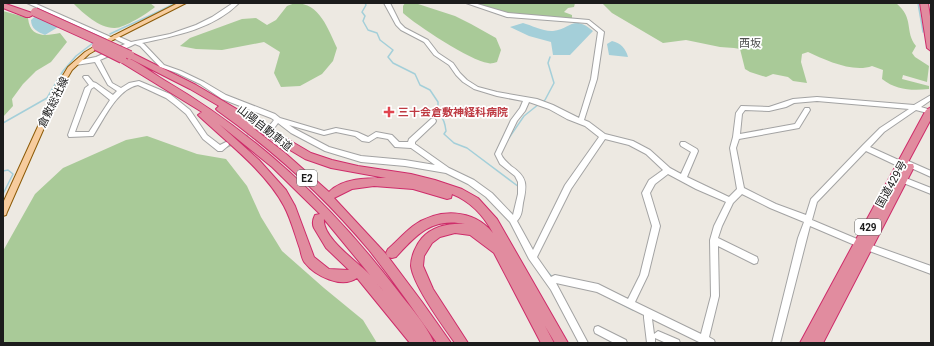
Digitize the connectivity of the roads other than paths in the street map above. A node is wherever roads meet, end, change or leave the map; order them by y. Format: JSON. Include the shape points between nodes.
{"nodes":[{"id":1,"x":14,"y":3,"type":"edge"},
{"id":2,"x":30,"y":3,"type":"edge"},
{"id":3,"x":183,"y":3,"type":"edge"},
{"id":4,"x":236,"y":3,"type":"edge"},
{"id":5,"x":387,"y":3,"type":"edge"},
{"id":6,"x":469,"y":3,"type":"edge"},
{"id":7,"x":924,"y":3,"type":"edge"},
{"id":8,"x":929,"y":3,"type":"edge"},
{"id":9,"x":3,"y":5,"type":"edge"},
{"id":10,"x":32,"y":13,"type":"junction"},
{"id":11,"x":930,"y":16,"type":"edge"},
{"id":12,"x":930,"y":31,"type":"edge"},
{"id":13,"x":113,"y":38,"type":"junction"},
{"id":14,"x":931,"y":43,"type":"edge"},
{"id":15,"x":134,"y":44,"type":"junction"},
{"id":16,"x":97,"y":60,"type":"junction"},
{"id":17,"x":76,"y":63,"type":"junction"},
{"id":18,"x":148,"y":69,"type":"junction"},
{"id":19,"x":86,"y":77,"type":"dead end"},
{"id":20,"x":92,"y":85,"type":"junction"},
{"id":21,"x":121,"y":90,"type":"junction"},
{"id":22,"x":931,"y":97,"type":"edge"},
{"id":23,"x":113,"y":99,"type":"junction"},
{"id":24,"x":527,"y":100,"type":"junction"},
{"id":25,"x":914,"y":107,"type":"junction"},
{"id":26,"x":807,"y":110,"type":"dead end"},
{"id":27,"x":931,"y":111,"type":"edge"},
{"id":28,"x":581,"y":121,"type":"junction"},
{"id":29,"x":433,"y":122,"type":"dead end"},
{"id":30,"x":276,"y":123,"type":"junction"},
{"id":31,"x":929,"y":125,"type":"edge"},
{"id":32,"x":603,"y":136,"type":"junction"},
{"id":33,"x":736,"y":137,"type":"junction"},
{"id":34,"x":683,"y":144,"type":"dead end"},
{"id":35,"x":226,"y":145,"type":"tunnel mouth"},
{"id":36,"x":412,"y":145,"type":"junction"},
{"id":37,"x":865,"y":147,"type":"junction"},
{"id":38,"x":906,"y":165,"type":"junction"},
{"id":39,"x":447,"y":170,"type":"junction"},
{"id":40,"x":668,"y":170,"type":"junction"},
{"id":41,"x":931,"y":174,"type":"edge"},
{"id":42,"x":683,"y":178,"type":"junction"},
{"id":43,"x":898,"y":179,"type":"junction"},
{"id":44,"x":741,"y":190,"type":"junction"},
{"id":45,"x":931,"y":192,"type":"edge"},
{"id":46,"x":333,"y":194,"type":"dead end"},
{"id":47,"x":730,"y":201,"type":"junction"},
{"id":48,"x":481,"y":211,"type":"junction"},
{"id":49,"x":3,"y":212,"type":"edge"},
{"id":50,"x":319,"y":218,"type":"dead end"},
{"id":51,"x":514,"y":219,"type":"junction"},
{"id":52,"x":807,"y":220,"type":"junction"},
{"id":53,"x":714,"y":240,"type":"junction"},
{"id":54,"x":863,"y":246,"type":"junction"},
{"id":55,"x":392,"y":253,"type":"dead end"},
{"id":56,"x":500,"y":254,"type":"junction"},
{"id":57,"x":533,"y":256,"type":"junction"},
{"id":58,"x":754,"y":260,"type":"dead end"},
{"id":59,"x":931,"y":270,"type":"edge"},
{"id":60,"x":352,"y":275,"type":"dead end"},
{"id":61,"x":553,"y":280,"type":"junction"},
{"id":62,"x":630,"y":304,"type":"junction"},
{"id":63,"x":648,"y":316,"type":"junction"},
{"id":64,"x":598,"y":330,"type":"dead end"},
{"id":65,"x":658,"y":335,"type":"dead end"},
{"id":66,"x":706,"y":342,"type":"edge"},
{"id":67,"x":418,"y":343,"type":"edge"},
{"id":68,"x":428,"y":343,"type":"edge"},
{"id":69,"x":445,"y":343,"type":"edge"},
{"id":70,"x":462,"y":343,"type":"edge"},
{"id":71,"x":548,"y":343,"type":"edge"},
{"id":72,"x":562,"y":343,"type":"edge"},
{"id":73,"x":584,"y":343,"type":"edge"},
{"id":74,"x":623,"y":343,"type":"edge"},
{"id":75,"x":651,"y":343,"type":"edge"},
{"id":76,"x":676,"y":343,"type":"edge"},
{"id":77,"x":776,"y":343,"type":"edge"},
{"id":78,"x":806,"y":343,"type":"edge"},
{"id":79,"x":816,"y":343,"type":"edge"}],
"edges":[{"from":1,"to":10,"type":"highway","name":"山陽自動車道","number":"E2"},
{"from":2,"to":13,"type":"street"},
{"from":3,"to":13,"type":"main road","name":"倉敷総社線"},
{"from":4,"to":15,"type":"street","via":[[201,26]]},
{"from":5,"to":24,"type":"street","via":[[398,24],[426,41],[465,81],[481,90]]},
{"from":6,"to":28,"type":"street","via":[[507,16],[588,22],[601,32],[594,78]]},
{"from":7,"to":11,"type":"highway"},
{"from":8,"to":11,"type":"highway"},
{"from":9,"to":10,"type":"highway","name":"山陽自動車道","number":"E2"},
{"from":10,"to":18,"type":"highway","name":"山陽自動車道","number":"E2","bridge":true},
{"from":11,"to":12,"type":"highway"},
{"from":12,"to":14,"type":"highway"},
{"from":13,"to":15,"type":"street"},
{"from":13,"to":17,"type":"main road","name":"倉敷総社線"},
{"from":15,"to":16,"type":"street"},
{"from":15,"to":30,"type":"street","via":[[142,45],[162,66],[185,74],[224,97],[273,116]]},
{"from":16,"to":17,"type":"street"},
{"from":16,"to":21,"type":"street","via":[[110,84]]},
{"from":17,"to":49,"type":"main road","name":"倉敷総社線","via":[[59,88]]},
{"from":18,"to":48,"type":"highway","via":[[193,87],[308,156],[338,166],[435,184],[458,192],[474,202]]},
{"from":18,"to":60,"type":"highway","via":[[208,119],[276,184],[290,206],[309,260],[326,274]]},
{"from":18,"to":68,"type":"highway","name":"山陽自動車道","number":"E2","via":[[241,135],[295,181],[362,253]]},
{"from":18,"to":69,"type":"highway","name":"山陽自動車道","number":"E2","via":[[223,110],[304,175],[372,246]]},
{"from":19,"to":20,"type":"street"},
{"from":20,"to":23,"type":"street"},
{"from":20,"to":23,"type":"street","via":[[88,88],[71,135],[91,134]]},
{"from":21,"to":23,"type":"street"},
{"from":21,"to":35,"type":"street","via":[[139,83],[168,96],[188,112],[205,137],[220,149]]},
{"from":22,"to":25,"type":"street"},
{"from":24,"to":28,"type":"street","via":[[541,103]]},
{"from":24,"to":51,"type":"street","via":[[498,154],[501,162],[520,178],[522,186]]},
{"from":25,"to":27,"type":"street"},
{"from":25,"to":33,"type":"street","via":[[817,99],[793,101],[769,109],[742,108]]},
{"from":25,"to":37,"type":"street","via":[[882,130]]},
{"from":26,"to":33,"type":"street","via":[[797,126]]},
{"from":27,"to":31,"type":"highway","name":"国道429号","number":"429"},
{"from":28,"to":32,"type":"street"},
{"from":29,"to":36,"type":"street","via":[[411,141]]},
{"from":30,"to":36,"type":"street","via":[[285,121],[324,134],[336,130],[357,134],[369,140],[376,134],[390,137],[397,145]]},
{"from":30,"to":39,"type":"street","via":[[327,149],[361,160],[405,163]]},
{"from":31,"to":38,"type":"highway","name":"国道429号","number":"429"},
{"from":32,"to":40,"type":"street","via":[[631,143],[648,152]]},
{"from":32,"to":57,"type":"street","via":[[568,187]]},
{"from":33,"to":44,"type":"street","via":[[732,148]]},
{"from":34,"to":42,"type":"street","via":[[695,151]]},
{"from":36,"to":39,"type":"street"},
{"from":37,"to":38,"type":"street"},
{"from":37,"to":52,"type":"street","via":[[814,201]]},
{"from":38,"to":41,"type":"street"},
{"from":38,"to":43,"type":"highway","name":"国道429号","number":"429"},
{"from":39,"to":51,"type":"street","via":[[489,195]]},
{"from":40,"to":42,"type":"street"},
{"from":40,"to":62,"type":"street","via":[[652,182],[646,193],[656,226],[644,275]]},
{"from":42,"to":47,"type":"street"},
{"from":43,"to":45,"type":"street"},
{"from":43,"to":54,"type":"highway","name":"国道429号","number":"429"},
{"from":44,"to":47,"type":"street"},
{"from":44,"to":52,"type":"street"},
{"from":46,"to":48,"type":"highway","via":[[344,187],[380,182],[444,193]]},
{"from":47,"to":53,"type":"street"},
{"from":48,"to":72,"type":"highway","via":[[494,222]]},
{"from":50,"to":67,"type":"highway","via":[[318,225],[330,245],[366,279]]},
{"from":51,"to":57,"type":"street"},
{"from":52,"to":54,"type":"street"},
{"from":52,"to":77,"type":"street"},
{"from":53,"to":58,"type":"street"},
{"from":53,"to":66,"type":"street","via":[[716,296]]},
{"from":54,"to":59,"type":"street"},
{"from":54,"to":78,"type":"highway","name":"国道429号","number":"429"},
{"from":54,"to":79,"type":"highway","name":"国道429号","number":"429"},
{"from":55,"to":56,"type":"highway","via":[[418,228],[450,217],[468,219],[480,225],[496,242]]},
{"from":56,"to":70,"type":"highway","via":[[474,232],[464,228],[446,229],[432,235],[422,246],[417,266],[423,282]]},
{"from":56,"to":71,"type":"highway"},
{"from":57,"to":61,"type":"street"},
{"from":61,"to":62,"type":"street","via":[[598,288]]},
{"from":61,"to":73,"type":"street"},
{"from":62,"to":63,"type":"street"},
{"from":63,"to":66,"type":"street"},
{"from":63,"to":75,"type":"street"},
{"from":64,"to":74,"type":"street"},
{"from":65,"to":76,"type":"street"}]}
